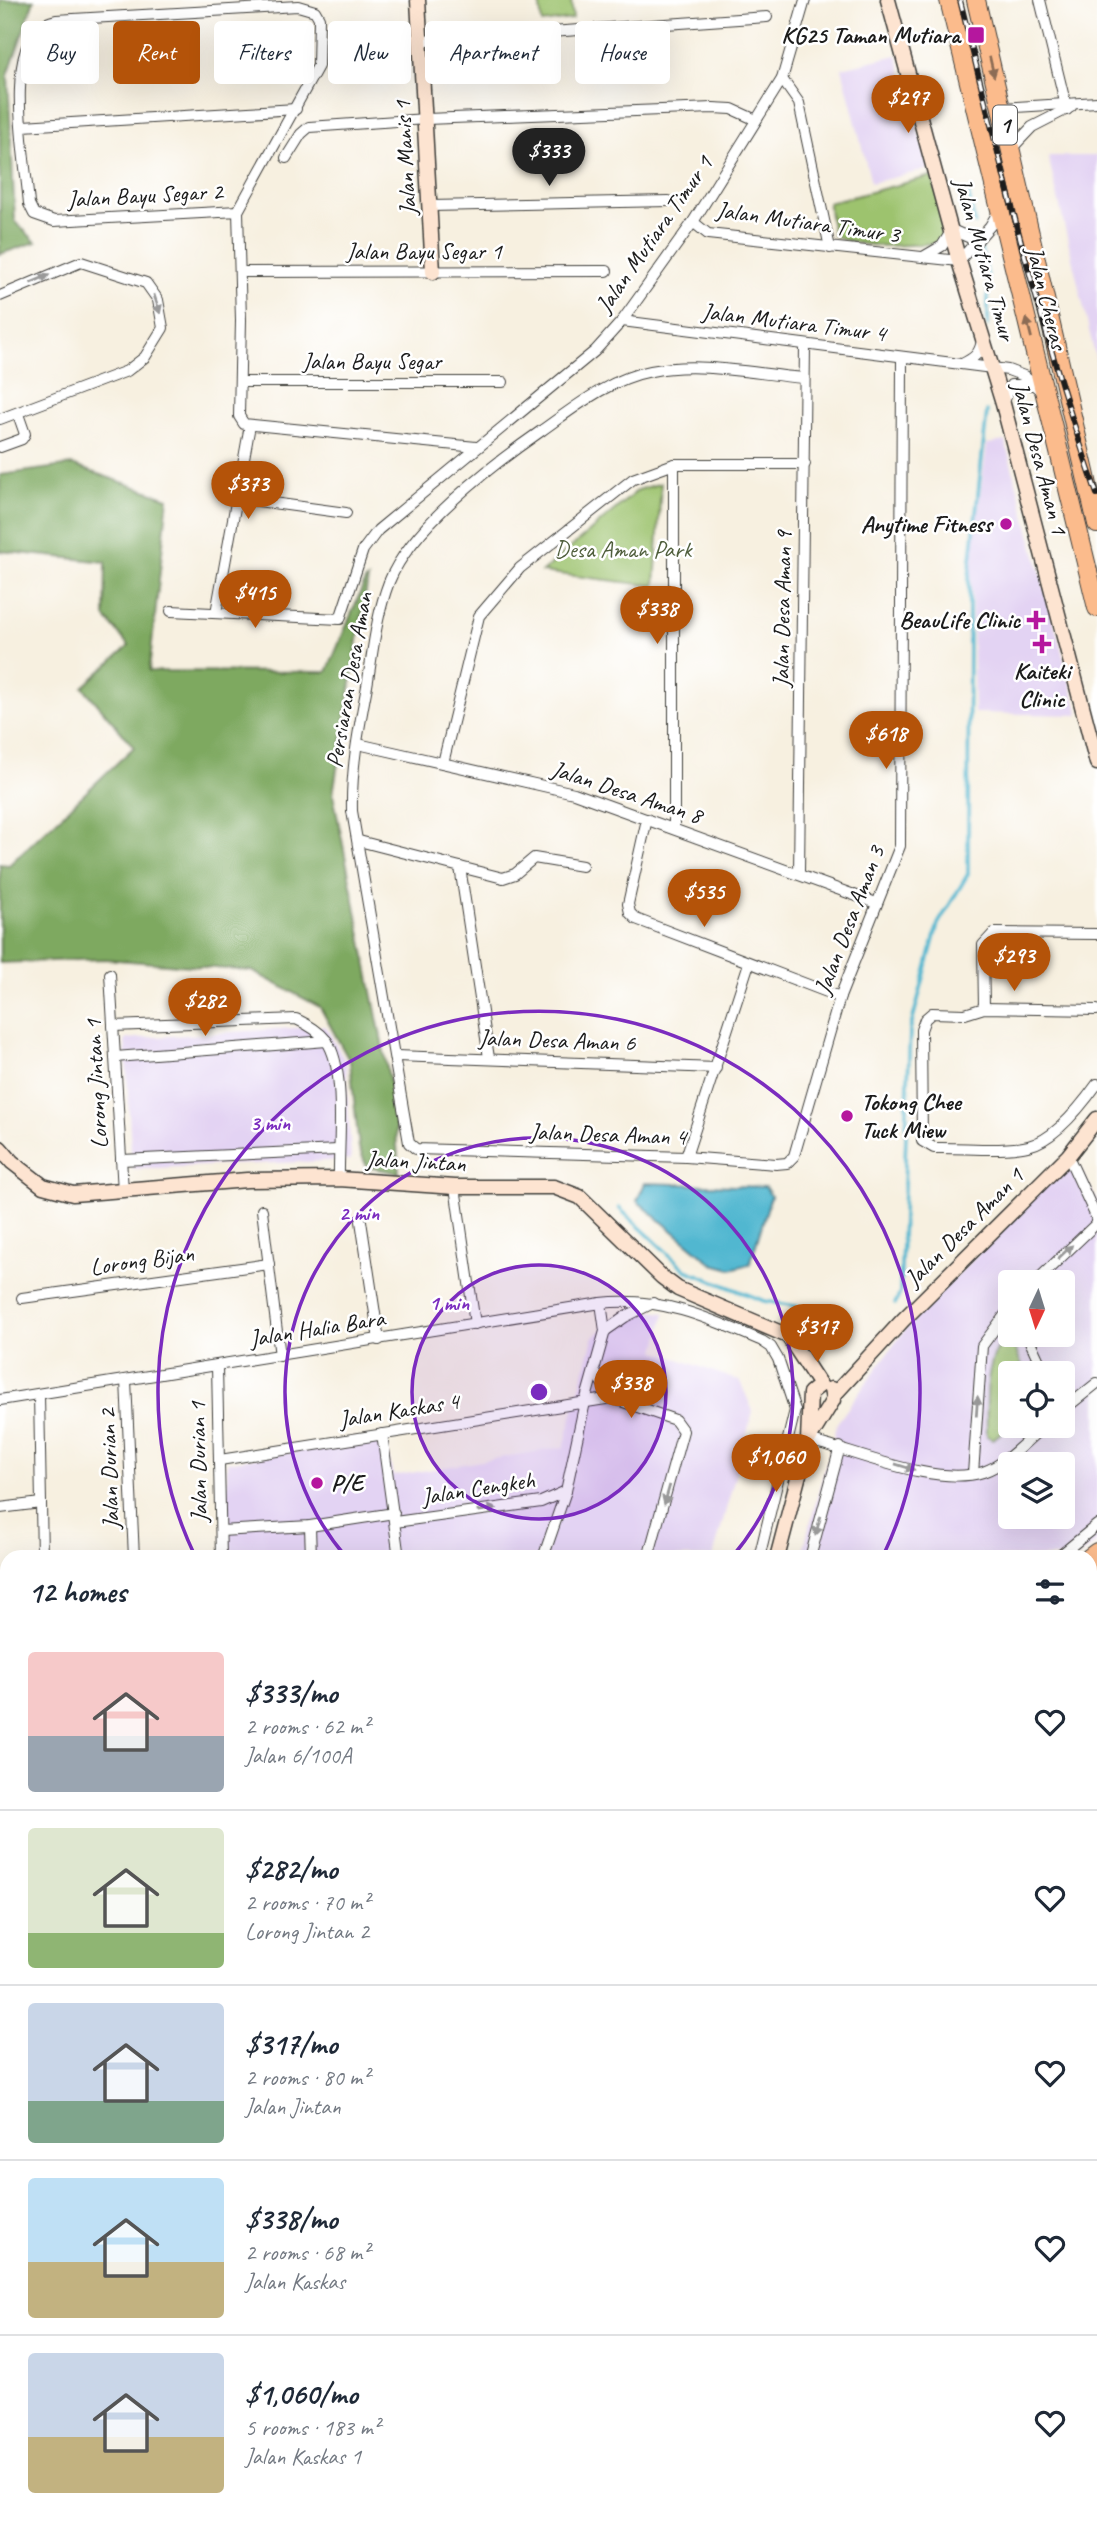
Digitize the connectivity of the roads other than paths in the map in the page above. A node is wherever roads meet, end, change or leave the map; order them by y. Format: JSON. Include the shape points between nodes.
{"nodes":[{"id":1,"x":418,"y":0,"type":"edge"},
{"id":2,"x":806,"y":0,"type":"edge"},
{"id":3,"x":888,"y":0,"type":"edge"},
{"id":4,"x":949,"y":0,"type":"edge"},
{"id":5,"x":976,"y":0,"type":"edge"},
{"id":6,"x":1044,"y":2,"type":"edge"},
{"id":7,"x":767,"y":18,"type":"dead end"},
{"id":8,"x":421,"y":41,"type":"junction"},
{"id":9,"x":782,"y":79,"type":"junction"},
{"id":10,"x":1097,"y":102,"type":"edge"},
{"id":11,"x":1066,"y":106,"type":"junction"},
{"id":12,"x":1001,"y":108,"type":"junction"},
{"id":13,"x":296,"y":109,"type":"junction"},
{"id":14,"x":426,"y":119,"type":"junction"},
{"id":15,"x":754,"y":119,"type":"junction"},
{"id":16,"x":23,"y":127,"type":"junction"},
{"id":17,"x":1011,"y":149,"type":"junction"},
{"id":18,"x":286,"y":158,"type":"dead end"},
{"id":19,"x":668,"y":201,"type":"dead end"},
{"id":20,"x":430,"y":205,"type":"junction"},
{"id":21,"x":1000,"y":209,"type":"junction"},
{"id":22,"x":238,"y":211,"type":"junction"},
{"id":23,"x":693,"y":222,"type":"junction"},
{"id":24,"x":952,"y":230,"type":"junction"},
{"id":25,"x":976,"y":241,"type":"junction"},
{"id":26,"x":830,"y":248,"type":"junction"},
{"id":27,"x":919,"y":258,"type":"junction"},
{"id":28,"x":959,"y":261,"type":"junction"},
{"id":29,"x":433,"y":271,"type":"junction"},
{"id":30,"x":607,"y":271,"type":"dead end"},
{"id":31,"x":240,"y":272,"type":"junction"},
{"id":32,"x":0,"y":296,"type":"edge"},
{"id":33,"x":622,"y":321,"type":"junction"},
{"id":34,"x":983,"y":337,"type":"junction"},
{"id":35,"x":805,"y":345,"type":"junction"},
{"id":36,"x":902,"y":357,"type":"junction"},
{"id":37,"x":962,"y":364,"type":"junction"},
{"id":38,"x":992,"y":368,"type":"junction"},
{"id":39,"x":804,"y":378,"type":"junction"},
{"id":40,"x":240,"y":382,"type":"junction"},
{"id":41,"x":503,"y":382,"type":"dead end"},
{"id":42,"x":1040,"y":390,"type":"junction"},
{"id":43,"x":1003,"y":404,"type":"junction"},
{"id":44,"x":18,"y":414,"type":"junction"},
{"id":45,"x":0,"y":419,"type":"edge"},
{"id":46,"x":247,"y":424,"type":"junction"},
{"id":47,"x":0,"y":447,"type":"edge"},
{"id":48,"x":476,"y":447,"type":"junction"},
{"id":49,"x":674,"y":464,"type":"junction"},
{"id":50,"x":805,"y":464,"type":"junction"},
{"id":51,"x":236,"y":498,"type":"junction"},
{"id":52,"x":346,"y":513,"type":"dead end"},
{"id":53,"x":1097,"y":524,"type":"edge"},
{"id":54,"x":1097,"y":608,"type":"edge"},
{"id":55,"x":171,"y":611,"type":"dead end"},
{"id":56,"x":216,"y":613,"type":"junction"},
{"id":57,"x":358,"y":744,"type":"junction"},
{"id":58,"x":443,"y":763,"type":"junction"},
{"id":59,"x":1097,"y":763,"type":"edge"},
{"id":60,"x":647,"y":819,"type":"junction"},
{"id":61,"x":674,"y":828,"type":"junction"},
{"id":62,"x":359,"y":841,"type":"junction"},
{"id":63,"x":582,"y":866,"type":"dead end"},
{"id":64,"x":460,"y":867,"type":"junction"},
{"id":65,"x":799,"y":874,"type":"junction"},
{"id":66,"x":876,"y":903,"type":"junction"},
{"id":67,"x":1097,"y":934,"type":"edge"},
{"id":68,"x":749,"y":963,"type":"junction"},
{"id":69,"x":110,"y":974,"type":"dead end"},
{"id":70,"x":840,"y":997,"type":"junction"},
{"id":71,"x":984,"y":1008,"type":"junction"},
{"id":72,"x":1097,"y":1010,"type":"edge"},
{"id":73,"x":113,"y":1026,"type":"junction"},
{"id":74,"x":327,"y":1041,"type":"junction"},
{"id":75,"x":396,"y":1056,"type":"junction"},
{"id":76,"x":115,"y":1057,"type":"junction"},
{"id":77,"x":489,"y":1058,"type":"junction"},
{"id":78,"x":716,"y":1068,"type":"junction"},
{"id":79,"x":1097,"y":1084,"type":"edge"},
{"id":80,"x":1097,"y":1119,"type":"edge"},
{"id":81,"x":0,"y":1148,"type":"edge"},
{"id":82,"x":416,"y":1149,"type":"joint"},
{"id":83,"x":338,"y":1150,"type":"junction"},
{"id":84,"x":794,"y":1156,"type":"joint"},
{"id":85,"x":1068,"y":1156,"type":"junction"},
{"id":86,"x":686,"y":1157,"type":"junction"},
{"id":87,"x":121,"y":1160,"type":"junction"},
{"id":88,"x":340,"y":1179,"type":"junction"},
{"id":89,"x":455,"y":1187,"type":"junction"},
{"id":90,"x":123,"y":1191,"type":"junction"},
{"id":91,"x":262,"y":1210,"type":"dead end"},
{"id":92,"x":360,"y":1221,"type":"dead end"},
{"id":93,"x":1097,"y":1221,"type":"edge"},
{"id":94,"x":268,"y":1264,"type":"junction"},
{"id":95,"x":1047,"y":1270,"type":"edge"},
{"id":96,"x":22,"y":1298,"type":"dead end"},
{"id":97,"x":656,"y":1302,"type":"junction"},
{"id":98,"x":601,"y":1303,"type":"junction"},
{"id":99,"x":475,"y":1324,"type":"junction"},
{"id":100,"x":998,"y":1324,"type":"edge"},
{"id":101,"x":605,"y":1331,"type":"junction"},
{"id":102,"x":379,"y":1340,"type":"junction"},
{"id":103,"x":280,"y":1356,"type":"junction"},
{"id":104,"x":217,"y":1366,"type":"junction"},
{"id":105,"x":594,"y":1371,"type":"junction"},
{"id":106,"x":127,"y":1380,"type":"junction"},
{"id":107,"x":1097,"y":1383,"type":"edge"},
{"id":108,"x":813,"y":1392,"type":"junction"},
{"id":109,"x":39,"y":1394,"type":"junction"},
{"id":110,"x":612,"y":1398,"type":"junction"},
{"id":111,"x":0,"y":1400,"type":"edge"},
{"id":112,"x":831,"y":1401,"type":"junction"},
{"id":113,"x":1075,"y":1401,"type":"edge"},
{"id":114,"x":585,"y":1402,"type":"junction"},
{"id":115,"x":382,"y":1434,"type":"junction"},
{"id":116,"x":1029,"y":1438,"type":"edge"},
{"id":117,"x":808,"y":1440,"type":"junction"},
{"id":118,"x":840,"y":1447,"type":"junction"},
{"id":119,"x":220,"y":1460,"type":"junction"},
{"id":120,"x":973,"y":1474,"type":"junction"},
{"id":121,"x":566,"y":1491,"type":"junction"},
{"id":122,"x":41,"y":1503,"type":"junction"},
{"id":123,"x":0,"y":1508,"type":"edge"},
{"id":124,"x":395,"y":1518,"type":"junction"},
{"id":125,"x":1097,"y":1525,"type":"edge"},
{"id":126,"x":310,"y":1526,"type":"junction"},
{"id":127,"x":221,"y":1531,"type":"junction"},
{"id":128,"x":42,"y":1550,"type":"edge"},
{"id":129,"x":134,"y":1550,"type":"edge"},
{"id":130,"x":221,"y":1550,"type":"edge"},
{"id":131,"x":311,"y":1550,"type":"edge"},
{"id":132,"x":398,"y":1550,"type":"edge"},
{"id":133,"x":546,"y":1550,"type":"edge"},
{"id":134,"x":650,"y":1550,"type":"edge"},
{"id":135,"x":761,"y":1550,"type":"edge"},
{"id":136,"x":780,"y":1550,"type":"edge"},
{"id":137,"x":812,"y":1550,"type":"edge"},
{"id":138,"x":1067,"y":1550,"type":"edge"}],
"edges":[{"from":1,"to":8,"type":"street","name":"Jalan Manis 1"},
{"from":2,"to":9,"type":"street","name":"Jalan Mutiara Timur 1"},
{"from":3,"to":24,"type":"street","name":"Jalan Mutiara Timur"},
{"from":4,"to":21,"type":"highway","name":"Jalan Cheras","number":"1"},
{"from":5,"to":12,"type":"highway","name":"Jalan Cheras","number":"1","one_way":true},
{"from":6,"to":11,"type":"street"},
{"from":7,"to":8,"type":"street"},
{"from":8,"to":14,"type":"street","name":"Jalan Manis 1"},
{"from":9,"to":15,"type":"street","name":"Jalan Mutiara Timur 1"},
{"from":9,"to":26,"type":"street","via":[[799,103]]},
{"from":10,"to":11,"type":"street"},
{"from":11,"to":12,"type":"street"},
{"from":11,"to":17,"type":"street","via":[[1032,127]]},
{"from":12,"to":17,"type":"highway","name":"Jalan Cheras","number":"1"},
{"from":13,"to":16,"type":"street"},
{"from":13,"to":16,"type":"street","via":[[318,66],[319,18],[315,11],[298,6],[56,20],[41,26],[24,57],[19,90]]},
{"from":13,"to":22,"type":"street"},
{"from":14,"to":15,"type":"street","via":[[713,107],[732,108]]},
{"from":14,"to":18,"type":"street","via":[[309,127]]},
{"from":14,"to":20,"type":"street","name":"Jalan Manis 1"},
{"from":15,"to":23,"type":"street","name":"Jalan Mutiara Timur 1"},
{"from":16,"to":22,"type":"street","name":"Jalan Bayu Segar 2","via":[[29,204],[34,214],[54,221]]},
{"from":17,"to":53,"type":"highway","name":"Jalan Cheras","number":"1"},
{"from":19,"to":20,"type":"street"},
{"from":20,"to":29,"type":"street","name":"Jalan Manis 1"},
{"from":21,"to":25,"type":"street"},
{"from":42,"to":21,"type":"highway","name":"Jalan Cheras","number":"1","one_way":true},
{"from":22,"to":31,"type":"street"},
{"from":23,"to":26,"type":"street","name":"Jalan Mutiara Timur 3","via":[[708,234]]},
{"from":23,"to":33,"type":"street","name":"Jalan Mutiara Timur 1"},
{"from":24,"to":25,"type":"street"},
{"from":24,"to":27,"type":"street","name":"Jalan Mutiara Timur 3","via":[[942,246]]},
{"from":24,"to":28,"type":"street","name":"Jalan Mutiara Timur"},
{"from":25,"to":28,"type":"street"},
{"from":26,"to":27,"type":"street","name":"Jalan Mutiara Timur 3"},
{"from":27,"to":28,"type":"street","name":"Jalan Mutiara Timur 3"},
{"from":28,"to":34,"type":"street","name":"Jalan Mutiara Timur"},
{"from":29,"to":30,"type":"street","name":"Jalan Bayu Segar 1"},
{"from":29,"to":31,"type":"street","name":"Jalan Bayu Segar 1"},
{"from":31,"to":40,"type":"street"},
{"from":32,"to":44,"type":"street","one_way":true,"via":[[81,262],[146,283],[158,299],[163,328],[145,357],[127,371]]},
{"from":33,"to":35,"type":"street","name":"Jalan Mutiara Timur 4"},
{"from":33,"to":48,"type":"street","name":"Jalan Mutiara Timur 1","via":[[595,351]]},
{"from":34,"to":37,"type":"street","via":[[981,349]]},
{"from":34,"to":38,"type":"street","name":"Jalan Mutiara Timur"},
{"from":35,"to":36,"type":"street","name":"Jalan Mutiara Timur 4"},
{"from":35,"to":39,"type":"street","name":"Jalan Desa Aman 9"},
{"from":36,"to":37,"type":"street","name":"Jalan Mutiara Timur 4"},
{"from":36,"to":66,"type":"street","name":"Jalan Desa Aman 3","via":[[902,830]]},
{"from":37,"to":38,"type":"street","name":"Jalan Mutiara Timur 4"},
{"from":38,"to":42,"type":"street","name":"Jalan Mutiara Timur 4","via":[[1015,372]]},
{"from":38,"to":43,"type":"street","name":"Jalan Desa Aman 1"},
{"from":39,"to":50,"type":"street","name":"Jalan Desa Aman 9"},
{"from":39,"to":57,"type":"street","name":"Persiaran Desa Aman","via":[[688,368],[651,371],[603,388],[513,450],[432,521],[398,563],[374,635]]},
{"from":40,"to":41,"type":"street","name":"Jalan Bayu Segar"},
{"from":40,"to":46,"type":"street","via":[[237,409]]},
{"from":42,"to":43,"type":"street","via":[[1011,385]]},
{"from":42,"to":54,"type":"highway","name":"Jalan Cheras","number":"1"},
{"from":43,"to":59,"type":"street","name":"Jalan Desa Aman 1"},
{"from":44,"to":45,"type":"street"},
{"from":44,"to":47,"type":"street","via":[[25,429],[22,439]]},
{"from":46,"to":48,"type":"street"},
{"from":46,"to":51,"type":"street"},
{"from":48,"to":56,"type":"street","name":"Jalan Mutiara Timur 1","via":[[378,530],[363,550],[340,619]]},
{"from":49,"to":50,"type":"street"},
{"from":49,"to":58,"type":"street","via":[[633,479],[498,590],[479,616]]},
{"from":49,"to":61,"type":"street"},
{"from":50,"to":65,"type":"street","name":"Jalan Desa Aman 9"},
{"from":51,"to":52,"type":"street"},
{"from":51,"to":56,"type":"street"},
{"from":55,"to":56,"type":"street"},
{"from":57,"to":58,"type":"street","name":"Jalan Desa Aman 8"},
{"from":57,"to":62,"type":"street","name":"Persiaran Desa Aman","via":[[351,771],[352,811]]},
{"from":58,"to":60,"type":"street","name":"Jalan Desa Aman 8","via":[[574,793]]},
{"from":60,"to":61,"type":"street","name":"Jalan Desa Aman 8"},
{"from":60,"to":68,"type":"street","via":[[628,904],[630,913]]},
{"from":61,"to":65,"type":"street","name":"Jalan Desa Aman 8"},
{"from":62,"to":64,"type":"street"},
{"from":62,"to":75,"type":"street","name":"Persiaran Desa Aman"},
{"from":63,"to":64,"type":"street","via":[[534,858],[503,878]]},
{"from":64,"to":77,"type":"street"},
{"from":65,"to":66,"type":"street","name":"Jalan Desa Aman 8"},
{"from":66,"to":70,"type":"street","name":"Jalan Desa Aman 3"},
{"from":67,"to":71,"type":"street","via":[[994,933],[983,945]]},
{"from":68,"to":70,"type":"street"},
{"from":68,"to":78,"type":"street"},
{"from":69,"to":73,"type":"street","name":"Lorong Jintan 1"},
{"from":70,"to":84,"type":"street","name":"Jalan Desa Aman 3"},
{"from":71,"to":72,"type":"street"},
{"from":71,"to":79,"type":"street","via":[[969,1013],[932,1013],[925,1019],[921,1030],[922,1141],[927,1145],[1027,1146],[1049,1134]]},
{"from":73,"to":74,"type":"street","via":[[296,1019]]},
{"from":73,"to":76,"type":"street","name":"Lorong Jintan 1"},
{"from":74,"to":76,"type":"street"},
{"from":74,"to":83,"type":"street","via":[[338,1066]]},
{"from":75,"to":77,"type":"street","name":"Jalan Desa Aman 6"},
{"from":75,"to":82,"type":"street","name":"Persiaran Desa Aman","via":[[409,1143]]},
{"from":76,"to":87,"type":"street","name":"Lorong Jintan 1"},
{"from":77,"to":78,"type":"street","name":"Jalan Desa Aman 6"},
{"from":78,"to":86,"type":"street"},
{"from":80,"to":85,"type":"street","name":"Jalan Desa Aman 1"},
{"from":81,"to":90,"type":"street","name":"Jalan Jintan","via":[[27,1175],[58,1192]]},
{"from":82,"to":86,"type":"street","name":"Jalan Desa Aman 4"},
{"from":83,"to":87,"type":"street","name":"Jalan Jintan"},
{"from":83,"to":88,"type":"street"},
{"from":84,"to":86,"type":"street","name":"Jalan Desa Aman 4","via":[[787,1163],[776,1164]]},
{"from":85,"to":93,"type":"street"},
{"from":85,"to":112,"type":"street","name":"Jalan Desa Aman 1","via":[[903,1320]]},
{"from":87,"to":90,"type":"street","name":"Lorong Jintan 1"},
{"from":88,"to":89,"type":"street","name":"Jalan Jintan"},
{"from":88,"to":90,"type":"street","name":"Jalan Jintan","via":[[234,1181]]},
{"from":89,"to":99,"type":"street"},
{"from":89,"to":108,"type":"street","name":"Jalan Jintan","via":[[569,1191],[678,1289],[780,1331],[794,1343]]},
{"from":91,"to":94,"type":"street"},
{"from":92,"to":102,"type":"street"},
{"from":95,"to":93,"type":"street","one_way":true},
{"from":94,"to":96,"type":"street","name":"Lorong Bijan"},
{"from":94,"to":103,"type":"street"},
{"from":97,"to":98,"type":"street","name":"Jalan Halia Bara"},
{"from":97,"to":101,"type":"street"},
{"from":97,"to":135,"type":"street","name":"Jalan Halia Bara","via":[[697,1313],[762,1341],[778,1359],[795,1410]]},
{"from":98,"to":99,"type":"street","name":"Jalan Halia Bara"},
{"from":98,"to":101,"type":"street"},
{"from":99,"to":102,"type":"street","name":"Jalan Halia Bara"},
{"from":120,"to":100,"type":"street","one_way":true,"via":[[982,1346]]},
{"from":101,"to":105,"type":"street"},
{"from":102,"to":103,"type":"street","name":"Jalan Halia Bara"},
{"from":103,"to":104,"type":"street","name":"Jalan Halia Bara"},
{"from":104,"to":106,"type":"street","name":"Jalan Halia Bara"},
{"from":104,"to":119,"type":"street","name":"Jalan Durian 1"},
{"from":105,"to":110,"type":"street"},
{"from":105,"to":114,"type":"street"},
{"from":106,"to":109,"type":"street","name":"Jalan Halia Bara"},
{"from":106,"to":129,"type":"street","name":"Jalan Durian 2"},
{"from":107,"to":113,"type":"street"},
{"from":108,"to":112,"type":"street","via":[[831,1389]]},
{"from":108,"to":112,"type":"street","via":[[816,1407]]},
{"from":108,"to":117,"type":"street"},
{"from":109,"to":111,"type":"street","name":"Jalan Halia Bara"},
{"from":109,"to":122,"type":"street"},
{"from":110,"to":114,"type":"street","name":"Jalan Kaskas 4"},
{"from":110,"to":134,"type":"street","one_way":true,"via":[[675,1420],[683,1431]]},
{"from":112,"to":117,"type":"street","name":"Jalan Desa Aman 1"},
{"from":114,"to":115,"type":"street","name":"Jalan Kaskas 4"},
{"from":114,"to":121,"type":"street"},
{"from":115,"to":119,"type":"street","name":"Jalan Kaskas 4"},
{"from":115,"to":124,"type":"street"},
{"from":116,"to":120,"type":"street","via":[[986,1471]]},
{"from":117,"to":118,"type":"street"},
{"from":117,"to":136,"type":"street"},
{"from":118,"to":120,"type":"street","one_way":true,"via":[[914,1470],[959,1478]]},
{"from":118,"to":137,"type":"street","one_way":true},
{"from":119,"to":127,"type":"street","name":"Jalan Durian 1"},
{"from":124,"to":121,"type":"street","name":"Jalan Cengkeh","one_way":true,"via":[[541,1502]]},
{"from":121,"to":133,"type":"street"},
{"from":122,"to":123,"type":"street"},
{"from":122,"to":128,"type":"street"},
{"from":124,"to":126,"type":"street","name":"Jalan Cengkeh"},
{"from":124,"to":132,"type":"street"},
{"from":125,"to":138,"type":"street"},
{"from":126,"to":127,"type":"street","name":"Jalan Cengkeh"},
{"from":126,"to":131,"type":"street"},
{"from":127,"to":130,"type":"street","name":"Jalan Durian 1"}]}
